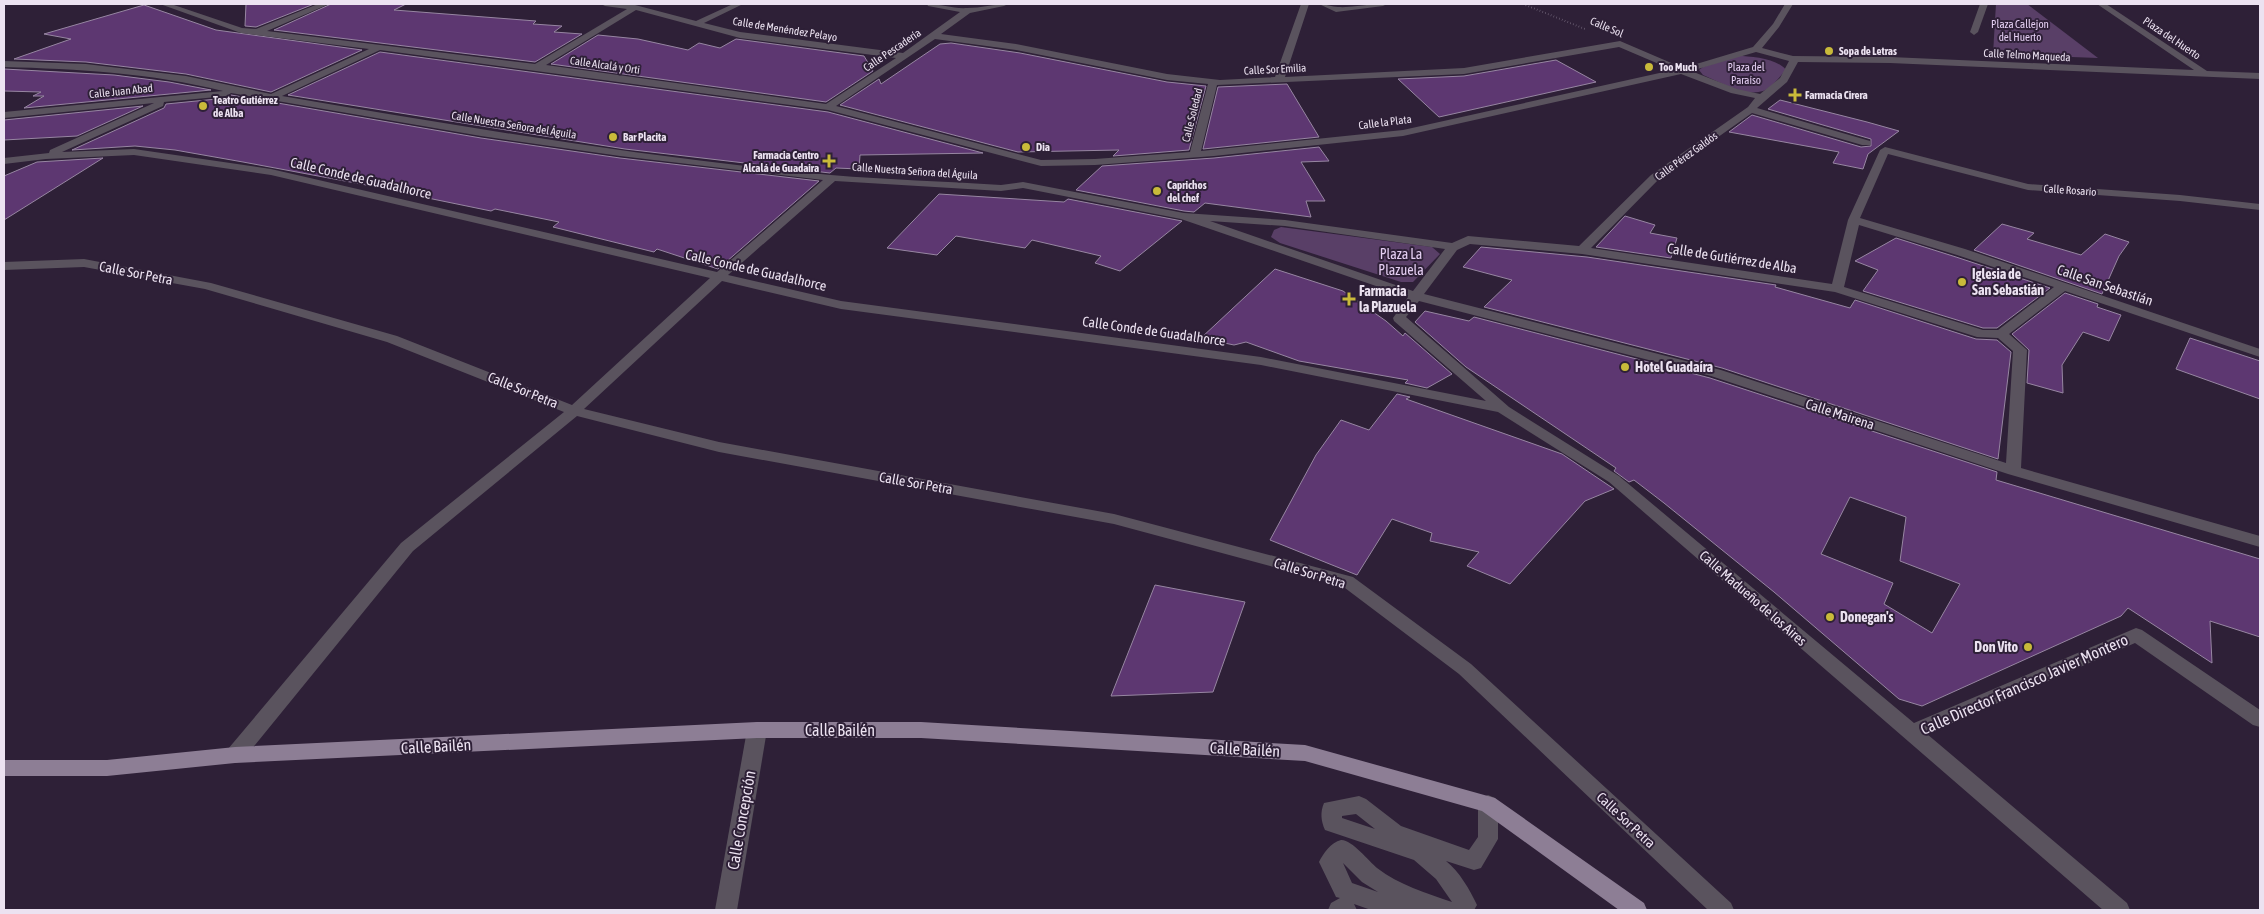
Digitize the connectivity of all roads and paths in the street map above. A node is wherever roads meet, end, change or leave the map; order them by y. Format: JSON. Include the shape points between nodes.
{"nodes":[{"id":1,"x":167,"y":4,"type":"edge"},
{"id":2,"x":325,"y":4,"type":"edge"},
{"id":3,"x":605,"y":4,"type":"edge"},
{"id":4,"x":739,"y":4,"type":"edge"},
{"id":5,"x":931,"y":4,"type":"edge"},
{"id":6,"x":1004,"y":4,"type":"edge"},
{"id":7,"x":1305,"y":4,"type":"edge"},
{"id":8,"x":1323,"y":4,"type":"edge"},
{"id":9,"x":1383,"y":4,"type":"edge"},
{"id":10,"x":1523,"y":4,"type":"edge"},
{"id":11,"x":1789,"y":4,"type":"edge"},
{"id":12,"x":1984,"y":4,"type":"edge"},
{"id":13,"x":2101,"y":4,"type":"edge"},
{"id":14,"x":636,"y":7,"type":"junction"},
{"id":15,"x":967,"y":10,"type":"junction"},
{"id":16,"x":695,"y":24,"type":"junction"},
{"id":17,"x":257,"y":32,"type":"junction"},
{"id":18,"x":1974,"y":32,"type":"dead end"},
{"id":19,"x":933,"y":36,"type":"junction"},
{"id":20,"x":1620,"y":44,"type":"junction"},
{"id":21,"x":378,"y":48,"type":"junction"},
{"id":22,"x":1756,"y":48,"type":"junction"},
{"id":23,"x":904,"y":56,"type":"junction"},
{"id":24,"x":1794,"y":60,"type":"junction"},
{"id":25,"x":4,"y":64,"type":"edge"},
{"id":26,"x":537,"y":67,"type":"junction"},
{"id":27,"x":1682,"y":71,"type":"junction"},
{"id":28,"x":2206,"y":74,"type":"junction"},
{"id":29,"x":2260,"y":76,"type":"edge"},
{"id":30,"x":1278,"y":80,"type":"junction"},
{"id":31,"x":1213,"y":82,"type":"junction"},
{"id":32,"x":2260,"y":82,"type":"edge"},
{"id":33,"x":241,"y":92,"type":"junction"},
{"id":34,"x":273,"y":97,"type":"junction"},
{"id":35,"x":1762,"y":97,"type":"junction"},
{"id":36,"x":172,"y":98,"type":"junction"},
{"id":37,"x":828,"y":107,"type":"junction"},
{"id":38,"x":1752,"y":109,"type":"junction"},
{"id":39,"x":4,"y":115,"type":"edge"},
{"id":40,"x":1866,"y":143,"type":"dead end"},
{"id":41,"x":1195,"y":154,"type":"junction"},
{"id":42,"x":46,"y":156,"type":"junction"},
{"id":43,"x":4,"y":161,"type":"edge"},
{"id":44,"x":1033,"y":174,"type":"junction"},
{"id":45,"x":832,"y":178,"type":"junction"},
{"id":46,"x":2260,"y":207,"type":"edge"},
{"id":47,"x":1184,"y":216,"type":"junction"},
{"id":48,"x":1854,"y":220,"type":"junction"},
{"id":49,"x":1454,"y":246,"type":"junction"},
{"id":50,"x":1582,"y":250,"type":"junction"},
{"id":51,"x":4,"y":266,"type":"edge"},
{"id":52,"x":719,"y":277,"type":"junction"},
{"id":53,"x":2062,"y":287,"type":"junction"},
{"id":54,"x":1837,"y":289,"type":"junction"},
{"id":55,"x":1416,"y":296,"type":"junction"},
{"id":56,"x":2001,"y":334,"type":"junction"},
{"id":57,"x":2260,"y":353,"type":"edge"},
{"id":58,"x":1504,"y":410,"type":"junction"},
{"id":59,"x":574,"y":411,"type":"junction"},
{"id":60,"x":2013,"y":471,"type":"junction"},
{"id":61,"x":2260,"y":542,"type":"edge"},
{"id":62,"x":2260,"y":720,"type":"edge"},
{"id":63,"x":757,"y":730,"type":"junction"},
{"id":64,"x":1911,"y":733,"type":"junction"},
{"id":65,"x":235,"y":755,"type":"junction"},
{"id":66,"x":4,"y":768,"type":"edge"},
{"id":67,"x":1488,"y":804,"type":"junction"},
{"id":68,"x":726,"y":910,"type":"edge"},
{"id":69,"x":1339,"y":910,"type":"edge"},
{"id":70,"x":1346,"y":910,"type":"edge"},
{"id":71,"x":1409,"y":910,"type":"edge"},
{"id":72,"x":1446,"y":910,"type":"edge"},
{"id":73,"x":1461,"y":910,"type":"edge"},
{"id":74,"x":1636,"y":910,"type":"edge"},
{"id":75,"x":1723,"y":910,"type":"edge"},
{"id":76,"x":2119,"y":910,"type":"edge"}],
"edges":[{"from":1,"to":17,"type":"street","name":"Calle Alcalá y Orti","via":[[241,30]]},
{"from":2,"to":17,"type":"street"},
{"from":3,"to":14,"type":"street","name":"Calle de Menéndez Pelayo"},
{"from":4,"to":16,"type":"street"},
{"from":5,"to":15,"type":"street"},
{"from":6,"to":15,"type":"street"},
{"from":7,"to":30,"type":"street"},
{"from":8,"to":9,"type":"street","via":[[1336,10]]},
{"from":10,"to":20,"type":"path","name":"Calle Sol"},
{"from":11,"to":22,"type":"street"},
{"from":12,"to":18,"type":"street"},
{"from":13,"to":28,"type":"street","name":"Plaza del Huerto"},
{"from":14,"to":16,"type":"street","name":"Calle de Menéndez Pelayo"},
{"from":14,"to":26,"type":"street"},
{"from":15,"to":19,"type":"street","name":"Calle Pescadería"},
{"from":16,"to":23,"type":"street","name":"Calle de Menéndez Pelayo","via":[[788,43]]},
{"from":17,"to":21,"type":"street","name":"Calle Alcalá y Orti"},
{"from":19,"to":23,"type":"street","name":"Calle Pescadería"},
{"from":19,"to":31,"type":"street","name":"Calle Sor Emilia","via":[[1016,47],[1167,77]]},
{"from":20,"to":27,"type":"street","name":"Calle Sol"},
{"from":20,"to":30,"type":"street","name":"Calle Sor Emilia","via":[[1464,71]]},
{"from":21,"to":26,"type":"street","name":"Calle Alcalá y Orti"},
{"from":21,"to":34,"type":"street"},
{"from":22,"to":24,"type":"street"},
{"from":22,"to":27,"type":"street"},
{"from":23,"to":37,"type":"street","name":"Calle Pescadería"},
{"from":24,"to":28,"type":"street","name":"Calle Telmo Maqueda","via":[[1890,60]]},
{"from":24,"to":32,"type":"street","name":"Calle Telmo Maqueda"},
{"from":24,"to":35,"type":"street","via":[[1784,80]]},
{"from":25,"to":33,"type":"street","name":"Calle Nuestra Señora del Águila","via":[[86,67],[186,79]]},
{"from":26,"to":37,"type":"street","name":"Calle Alcalá y Orti"},
{"from":27,"to":35,"type":"street","via":[[1734,91]]},
{"from":27,"to":41,"type":"street","name":"Calle la Plata","via":[[1403,133]]},
{"from":28,"to":29,"type":"street","name":"Calle Telmo Maqueda"},
{"from":30,"to":31,"type":"street","name":"Calle Sor Emilia"},
{"from":31,"to":41,"type":"street","name":"Calle Soledad"},
{"from":33,"to":34,"type":"street","name":"Calle Nuestra Señora del Águila"},
{"from":33,"to":36,"type":"street","name":"Calle Juan Abad"},
{"from":34,"to":45,"type":"street","name":"Calle Nuestra Señora del Águila","via":[[490,135]]},
{"from":35,"to":38,"type":"street","name":"Calle Pérez Galdós"},
{"from":36,"to":39,"type":"street","name":"Calle Juan Abad"},
{"from":36,"to":42,"type":"street"},
{"from":37,"to":44,"type":"street","name":"Calle Alcalá y Orti"},
{"from":38,"to":40,"type":"street"},
{"from":38,"to":50,"type":"street","name":"Calle Pérez Galdós","via":[[1655,177]]},
{"from":41,"to":44,"type":"street","name":"Calle la Plata","via":[[1085,162]]},
{"from":42,"to":43,"type":"street","name":"Calle Conde de Guadalhorce"},
{"from":42,"to":52,"type":"street","name":"Calle Conde de Guadalhorce","via":[[134,152],[271,172]]},
{"from":44,"to":45,"type":"street","name":"Calle Nuestra Señora del Águila","via":[[1001,188]]},
{"from":44,"to":47,"type":"street","via":[[1070,194]]},
{"from":45,"to":52,"type":"street"},
{"from":46,"to":48,"type":"street","name":"Calle Rosario","via":[[2028,187],[1885,150]]},
{"from":47,"to":49,"type":"street","via":[[1285,223]]},
{"from":47,"to":55,"type":"street"},
{"from":48,"to":53,"type":"street","name":"Calle San Sebastián"},
{"from":48,"to":54,"type":"street"},
{"from":49,"to":50,"type":"street","name":"Calle de Gutiérrez de Alba","via":[[1468,240]]},
{"from":49,"to":55,"type":"street"},
{"from":50,"to":54,"type":"street","name":"Calle de Gutiérrez de Alba"},
{"from":51,"to":59,"type":"street","name":"Calle Sor Petra","via":[[84,263],[207,286],[392,339]]},
{"from":52,"to":58,"type":"street","name":"Calle Conde de Guadalhorce","via":[[841,305],[1261,361]]},
{"from":52,"to":59,"type":"street"},
{"from":53,"to":56,"type":"street"},
{"from":53,"to":57,"type":"street","name":"Calle San Sebastián"},
{"from":54,"to":56,"type":"street","name":"Calle de Gutiérrez de Alba","via":[[1982,334]]},
{"from":55,"to":58,"type":"street","name":"Calle Madueño de los Aires","via":[[1399,318]]},
{"from":55,"to":60,"type":"street","name":"Calle Mairena","via":[[1716,373]]},
{"from":56,"to":60,"type":"street","via":[[2020,350]]},
{"from":58,"to":64,"type":"street","name":"Calle Madueño de los Aires","via":[[1614,480]]},
{"from":59,"to":65,"type":"street","via":[[407,547]]},
{"from":59,"to":75,"type":"street","name":"Calle Sor Petra","via":[[719,447],[1114,519],[1346,581],[1465,669]]},
{"from":60,"to":61,"type":"street","name":"Calle Mairena"},
{"from":62,"to":64,"type":"street","name":"Calle Director Francisco Javier Montero","via":[[2136,635]]},
{"from":63,"to":65,"type":"main road","name":"Calle Bailén"},
{"from":63,"to":67,"type":"main road","name":"Calle Bailén","via":[[921,730],[1305,753]]},
{"from":63,"to":68,"type":"street","name":"Calle Concepción"},
{"from":64,"to":76,"type":"street","name":"Calle Madueño de los Aires"},
{"from":65,"to":66,"type":"main road","name":"Calle Bailén","via":[[106,768]]},
{"from":67,"to":73,"type":"street","via":[[1488,839],[1474,861],[1394,832],[1359,805],[1331,809],[1332,824],[1421,853],[1444,872],[1466,905]]},
{"from":67,"to":74,"type":"main road","name":"Calle Bailén"},
{"from":69,"to":70,"type":"street"},
{"from":71,"to":72,"type":"street","via":[[1344,890],[1330,862],[1342,849],[1391,889]]}]}
